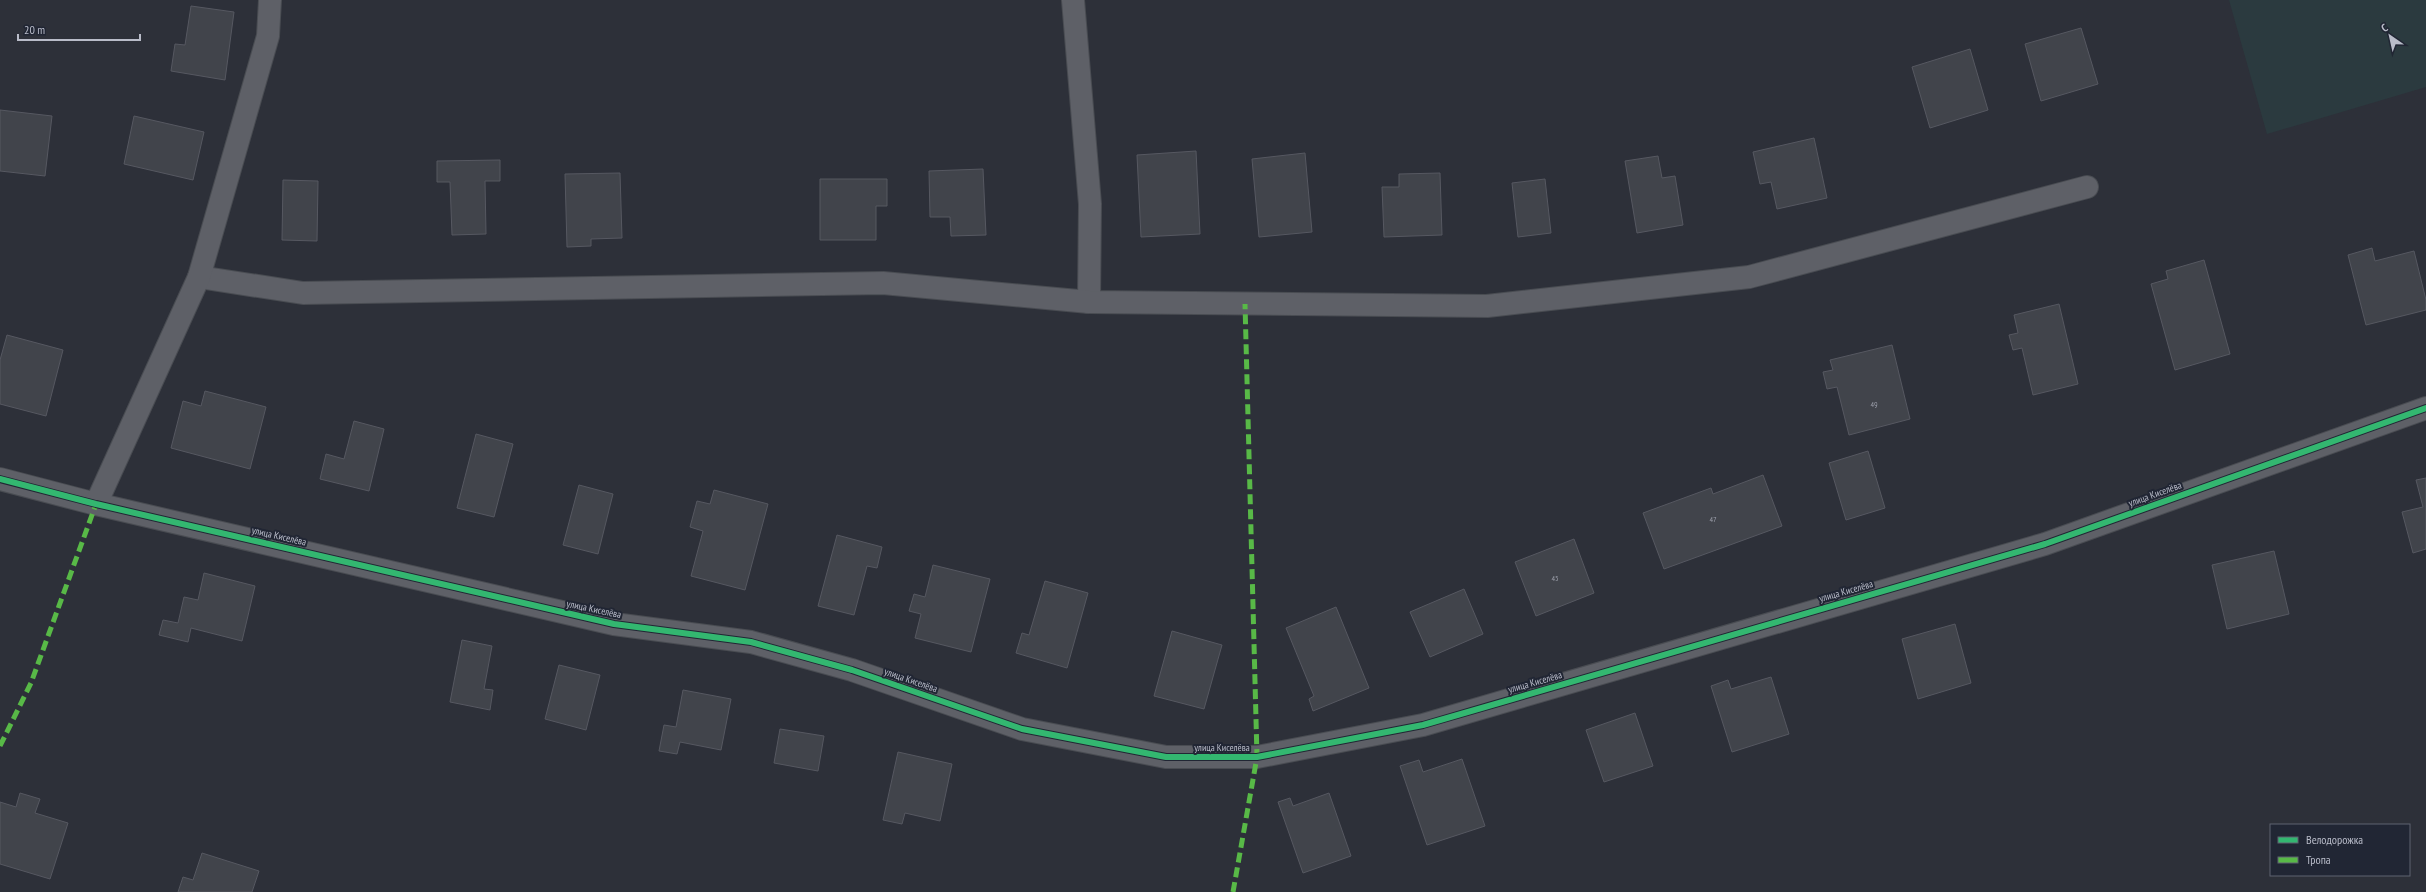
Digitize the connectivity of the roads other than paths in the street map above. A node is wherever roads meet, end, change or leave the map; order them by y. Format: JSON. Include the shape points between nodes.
{"nodes":[{"id":1,"x":270,"y":0,"type":"edge"},
{"id":2,"x":1074,"y":0,"type":"edge"},
{"id":3,"x":2087,"y":187,"type":"dead end"},
{"id":4,"x":199,"y":277,"type":"junction"},
{"id":5,"x":1089,"y":302,"type":"junction"},
{"id":6,"x":2426,"y":408,"type":"edge"},
{"id":7,"x":0,"y":479,"type":"edge"},
{"id":8,"x":96,"y":504,"type":"junction"}],
"edges":[{"from":1,"to":4,"type":"street","via":[[268,36]]},
{"from":2,"to":5,"type":"street","via":[[1090,204]]},
{"from":3,"to":5,"type":"street","via":[[1749,277],[1487,306]]},
{"from":4,"to":5,"type":"street","via":[[303,293],[883,284]]},
{"from":4,"to":8,"type":"street"},
{"from":6,"to":8,"type":"street","name":"улица Киселёва","via":[[2045,544],[1423,725],[1257,757],[1166,757],[1022,729],[852,670],[751,642],[614,624]]},
{"from":7,"to":8,"type":"street","name":"улица Киселёва"}]}
